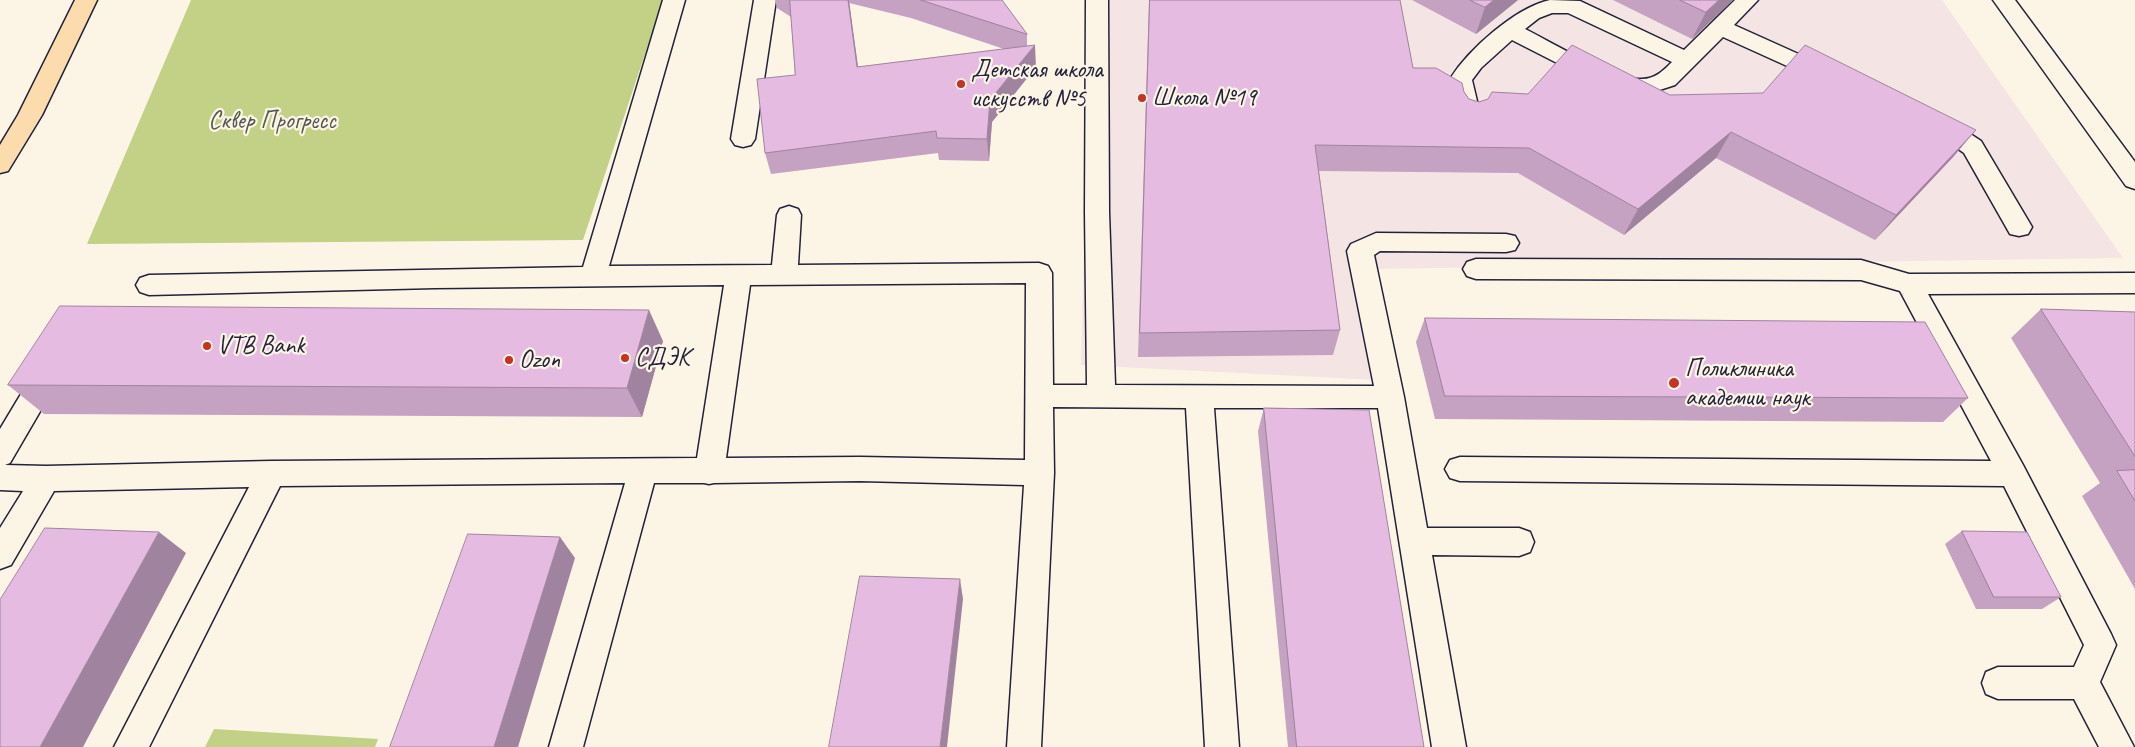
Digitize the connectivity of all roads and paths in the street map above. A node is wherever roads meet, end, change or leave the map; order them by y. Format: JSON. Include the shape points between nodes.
{"nodes":[{"id":1,"x":86,"y":0,"type":"edge"},
{"id":2,"x":765,"y":0,"type":"edge"},
{"id":3,"x":1097,"y":0,"type":"edge"},
{"id":4,"x":1747,"y":0,"type":"edge"},
{"id":5,"x":2004,"y":0,"type":"edge"},
{"id":6,"x":677,"y":2,"type":"edge"},
{"id":7,"x":1720,"y":27,"type":"junction"},
{"id":8,"x":1510,"y":30,"type":"junction"},
{"id":9,"x":1686,"y":60,"type":"junction"},
{"id":10,"x":1846,"y":84,"type":"edge"},
{"id":11,"x":1917,"y":117,"type":"edge"},
{"id":12,"x":1469,"y":118,"type":"edge"},
{"id":13,"x":743,"y":139,"type":"dead end"},
{"id":14,"x":0,"y":165,"type":"edge"},
{"id":15,"x":2135,"y":180,"type":"edge"},
{"id":16,"x":789,"y":215,"type":"dead end"},
{"id":17,"x":2019,"y":227,"type":"dead end"},
{"id":18,"x":1506,"y":243,"type":"dead end"},
{"id":19,"x":1476,"y":269,"type":"dead end"},
{"id":20,"x":738,"y":275,"type":"junction"},
{"id":21,"x":784,"y":275,"type":"junction"},
{"id":22,"x":593,"y":278,"type":"junction"},
{"id":23,"x":2135,"y":283,"type":"edge"},
{"id":24,"x":1909,"y":284,"type":"junction"},
{"id":25,"x":149,"y":285,"type":"dead end"},
{"id":26,"x":60,"y":353,"type":"edge"},
{"id":27,"x":1039,"y":396,"type":"junction"},
{"id":28,"x":1101,"y":396,"type":"junction"},
{"id":29,"x":1199,"y":396,"type":"junction"},
{"id":30,"x":1390,"y":397,"type":"junction"},
{"id":31,"x":0,"y":454,"type":"edge"},
{"id":32,"x":1460,"y":469,"type":"dead end"},
{"id":33,"x":643,"y":471,"type":"junction"},
{"id":34,"x":709,"y":472,"type":"junction"},
{"id":35,"x":1039,"y":473,"type":"junction"},
{"id":36,"x":271,"y":474,"type":"junction"},
{"id":37,"x":2013,"y":474,"type":"junction"},
{"id":38,"x":0,"y":477,"type":"edge"},
{"id":39,"x":46,"y":479,"type":"junction"},
{"id":40,"x":1414,"y":542,"type":"junction"},
{"id":41,"x":1519,"y":542,"type":"dead end"},
{"id":42,"x":0,"y":555,"type":"edge"},
{"id":43,"x":2083,"y":683,"type":"junction"},
{"id":44,"x":1998,"y":684,"type":"dead end"},
{"id":45,"x":131,"y":747,"type":"edge"},
{"id":46,"x":566,"y":747,"type":"edge"},
{"id":47,"x":1024,"y":747,"type":"edge"},
{"id":48,"x":1222,"y":747,"type":"edge"},
{"id":49,"x":1449,"y":747,"type":"edge"},
{"id":50,"x":2117,"y":747,"type":"edge"}],
"edges":[{"from":1,"to":14,"type":"main road","via":[[30,115]]},
{"from":2,"to":13,"type":"street"},
{"from":3,"to":28,"type":"street"},
{"from":4,"to":7,"type":"street"},
{"from":5,"to":15,"type":"street"},
{"from":6,"to":22,"type":"street"},
{"from":7,"to":9,"type":"street"},
{"from":7,"to":10,"type":"street"},
{"from":8,"to":9,"type":"street","via":[[1535,10],[1552,5],[1572,6]]},
{"from":8,"to":9,"type":"street","via":[[1616,84],[1644,87],[1668,80]]},
{"from":8,"to":12,"type":"street","via":[[1473,63],[1461,79]]},
{"from":11,"to":17,"type":"street","via":[[1973,147]]},
{"from":16,"to":21,"type":"street"},
{"from":18,"to":30,"type":"street","via":[[1376,242],[1360,251]]},
{"from":19,"to":24,"type":"street","via":[[1861,270]]},
{"from":20,"to":21,"type":"street"},
{"from":20,"to":22,"type":"street"},
{"from":20,"to":34,"type":"street"},
{"from":21,"to":27,"type":"street","via":[[1039,273]]},
{"from":22,"to":25,"type":"street"},
{"from":23,"to":24,"type":"street"},
{"from":24,"to":37,"type":"street"},
{"from":26,"to":31,"type":"street"},
{"from":27,"to":28,"type":"street"},
{"from":27,"to":35,"type":"street"},
{"from":28,"to":29,"type":"street"},
{"from":29,"to":30,"type":"street"},
{"from":29,"to":48,"type":"street"},
{"from":30,"to":40,"type":"street"},
{"from":32,"to":37,"type":"street"},
{"from":33,"to":34,"type":"street"},
{"from":33,"to":36,"type":"street"},
{"from":33,"to":46,"type":"street"},
{"from":34,"to":35,"type":"street","via":[[900,470]]},
{"from":35,"to":47,"type":"street"},
{"from":36,"to":39,"type":"street"},
{"from":36,"to":45,"type":"street"},
{"from":37,"to":43,"type":"street","via":[[2100,644]]},
{"from":38,"to":39,"type":"street"},
{"from":39,"to":42,"type":"street"},
{"from":40,"to":41,"type":"street"},
{"from":40,"to":49,"type":"street"},
{"from":43,"to":44,"type":"street"},
{"from":43,"to":50,"type":"street"}]}
